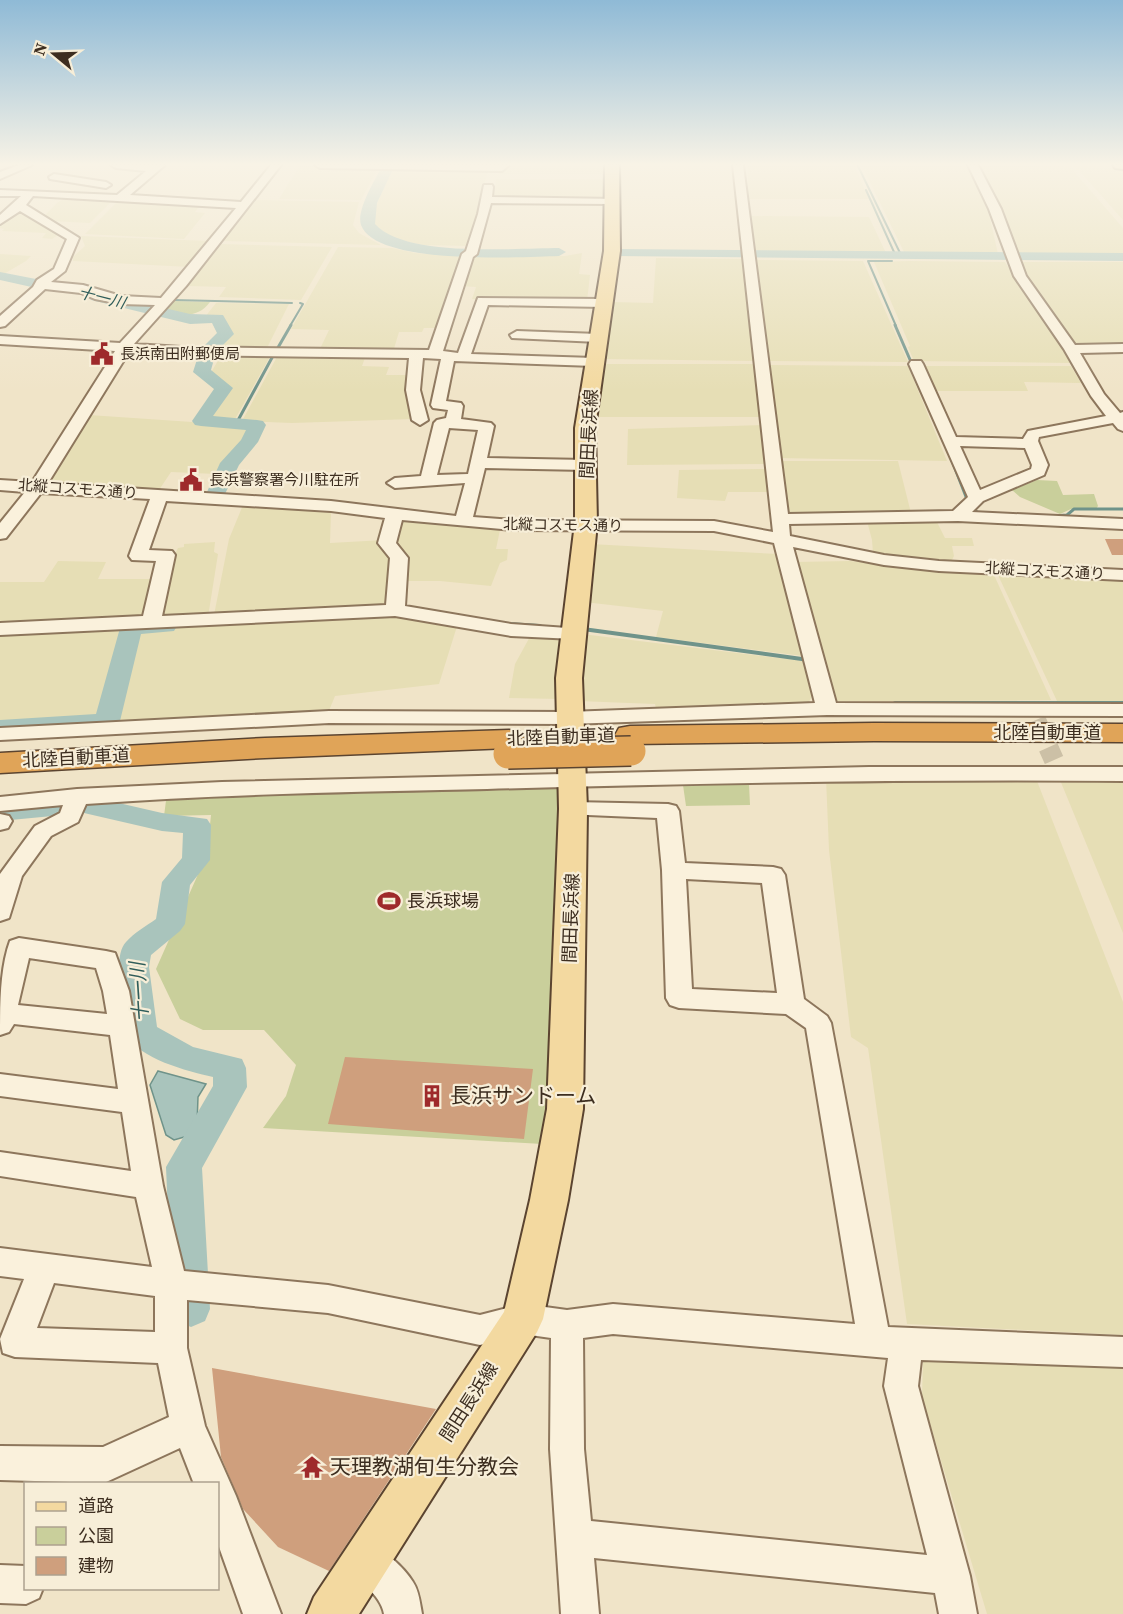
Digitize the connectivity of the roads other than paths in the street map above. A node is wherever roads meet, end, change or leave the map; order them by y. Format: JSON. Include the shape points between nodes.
{"nodes":[{"id":1,"x":72,"y":240,"type":"edge"},
{"id":2,"x":215,"y":240,"type":"edge"},
{"id":3,"x":475,"y":240,"type":"edge"},
{"id":4,"x":612,"y":240,"type":"edge"},
{"id":5,"x":748,"y":240,"type":"edge"},
{"id":6,"x":1005,"y":240,"type":"edge"},
{"id":7,"x":41,"y":285,"type":"junction"},
{"id":8,"x":166,"y":302,"type":"junction"},
{"id":9,"x":604,"y":303,"type":"junction"},
{"id":10,"x":522,"y":318,"type":"junction"},
{"id":11,"x":0,"y":323,"type":"edge"},
{"id":12,"x":0,"y":340,"type":"edge"},
{"id":13,"x":1123,"y":348,"type":"edge"},
{"id":14,"x":124,"y":349,"type":"junction"},
{"id":15,"x":1071,"y":349,"type":"junction"},
{"id":16,"x":596,"y":350,"type":"junction"},
{"id":17,"x":416,"y":354,"type":"junction"},
{"id":18,"x":449,"y":357,"type":"junction"},
{"id":19,"x":509,"y":359,"type":"junction"},
{"id":20,"x":916,"y":364,"type":"dead end"},
{"id":21,"x":420,"y":420,"type":"dead end"},
{"id":22,"x":1121,"y":420,"type":"edge"},
{"id":23,"x":453,"y":423,"type":"junction"},
{"id":24,"x":951,"y":441,"type":"junction"},
{"id":25,"x":1030,"y":444,"type":"junction"},
{"id":26,"x":586,"y":465,"type":"junction"},
{"id":27,"x":476,"y":471,"type":"junction"},
{"id":28,"x":428,"y":481,"type":"junction"},
{"id":29,"x":395,"y":483,"type":"dead end"},
{"id":30,"x":0,"y":485,"type":"edge"},
{"id":31,"x":38,"y":486,"type":"junction"},
{"id":32,"x":160,"y":495,"type":"junction"},
{"id":33,"x":977,"y":497,"type":"junction"},
{"id":34,"x":394,"y":514,"type":"junction"},
{"id":35,"x":958,"y":516,"type":"junction"},
{"id":36,"x":780,"y":519,"type":"junction"},
{"id":37,"x":463,"y":522,"type":"junction"},
{"id":38,"x":1123,"y":524,"type":"edge"},
{"id":39,"x":586,"y":525,"type":"junction"},
{"id":40,"x":0,"y":534,"type":"edge"},
{"id":41,"x":782,"y":540,"type":"junction"},
{"id":42,"x":1123,"y":575,"type":"edge"},
{"id":43,"x":395,"y":610,"type":"junction"},
{"id":44,"x":151,"y":622,"type":"junction"},
{"id":45,"x":0,"y":629,"type":"edge"},
{"id":46,"x":574,"y":633,"type":"junction"},
{"id":47,"x":827,"y":709,"type":"junction"},
{"id":48,"x":1123,"y":710,"type":"edge"},
{"id":49,"x":568,"y":718,"type":"junction"},
{"id":50,"x":1123,"y":733,"type":"edge"},
{"id":51,"x":0,"y":734,"type":"edge"},
{"id":52,"x":630,"y":743,"type":"junction"},
{"id":53,"x":508,"y":747,"type":"junction"},
{"id":54,"x":1123,"y":749,"type":"edge"},
{"id":55,"x":0,"y":763,"type":"edge"},
{"id":56,"x":1123,"y":774,"type":"edge"},
{"id":57,"x":0,"y":779,"type":"edge"},
{"id":58,"x":572,"y":779,"type":"junction"},
{"id":59,"x":75,"y":802,"type":"junction"},
{"id":60,"x":573,"y":810,"type":"junction"},
{"id":61,"x":0,"y":816,"type":"edge"},
{"id":62,"x":674,"y":870,"type":"junction"},
{"id":63,"x":0,"y":912,"type":"edge"},
{"id":64,"x":10,"y":945,"type":"edge"},
{"id":65,"x":792,"y":1004,"type":"junction"},
{"id":66,"x":2,"y":1019,"type":"edge"},
{"id":67,"x":120,"y":1026,"type":"junction"},
{"id":68,"x":0,"y":1085,"type":"edge"},
{"id":69,"x":135,"y":1102,"type":"junction"},
{"id":70,"x":0,"y":1164,"type":"edge"},
{"id":71,"x":148,"y":1186,"type":"junction"},
{"id":72,"x":0,"y":1262,"type":"edge"},
{"id":73,"x":44,"y":1269,"type":"junction"},
{"id":74,"x":171,"y":1283,"type":"junction"},
{"id":75,"x":523,"y":1318,"type":"junction"},
{"id":76,"x":567,"y":1325,"type":"junction"},
{"id":77,"x":890,"y":1342,"type":"junction"},
{"id":78,"x":171,"y":1348,"type":"junction"},
{"id":79,"x":1123,"y":1352,"type":"edge"},
{"id":80,"x":188,"y":1426,"type":"junction"},
{"id":81,"x":0,"y":1463,"type":"edge"},
{"id":82,"x":211,"y":1482,"type":"edge"},
{"id":83,"x":219,"y":1502,"type":"edge"},
{"id":84,"x":574,"y":1538,"type":"junction"},
{"id":85,"x":227,"y":1547,"type":"edge"},
{"id":86,"x":951,"y":1576,"type":"junction"},
{"id":87,"x":0,"y":1584,"type":"edge"},
{"id":88,"x":24,"y":1585,"type":"edge"},
{"id":89,"x":349,"y":1585,"type":"edge"},
{"id":90,"x":262,"y":1614,"type":"edge"},
{"id":91,"x":403,"y":1614,"type":"edge"},
{"id":92,"x":580,"y":1614,"type":"edge"},
{"id":93,"x":958,"y":1614,"type":"edge"}],
"edges":[{"from":1,"to":7,"type":"street","via":[[59,271]]},
{"from":2,"to":8,"type":"street"},
{"from":3,"to":18,"type":"street"},
{"from":4,"to":9,"type":"main road","name":"間田長浜線"},
{"from":5,"to":36,"type":"street"},
{"from":6,"to":15,"type":"street","via":[[1020,276]]},
{"from":7,"to":8,"type":"street","via":[[83,289],[121,300]]},
{"from":7,"to":11,"type":"street"},
{"from":8,"to":14,"type":"street"},
{"from":9,"to":10,"type":"street"},
{"from":9,"to":16,"type":"main road","name":"間田長浜線"},
{"from":10,"to":16,"type":"street"},
{"from":10,"to":18,"type":"street","via":[[483,301]]},
{"from":10,"to":19,"type":"street"},
{"from":12,"to":14,"type":"street"},
{"from":13,"to":15,"type":"street"},
{"from":14,"to":17,"type":"street"},
{"from":14,"to":31,"type":"street"},
{"from":15,"to":22,"type":"street","via":[[1098,396]]},
{"from":16,"to":19,"type":"street"},
{"from":16,"to":26,"type":"main road","name":"間田長浜線","via":[[585,428]]},
{"from":17,"to":18,"type":"street"},
{"from":17,"to":21,"type":"street","via":[[413,390]]},
{"from":18,"to":19,"type":"street"},
{"from":18,"to":23,"type":"street","via":[[438,405],[456,406]]},
{"from":20,"to":24,"type":"street"},
{"from":22,"to":25,"type":"street","via":[[1041,431],[1031,436]]},
{"from":23,"to":27,"type":"street","via":[[486,426]]},
{"from":23,"to":28,"type":"street","via":[[442,423]]},
{"from":24,"to":25,"type":"street"},
{"from":24,"to":33,"type":"street"},
{"from":25,"to":33,"type":"street","via":[[1040,465],[1038,472]]},
{"from":26,"to":27,"type":"street"},
{"from":26,"to":39,"type":"main road","name":"間田長浜線"},
{"from":27,"to":28,"type":"street"},
{"from":27,"to":37,"type":"street"},
{"from":28,"to":29,"type":"street"},
{"from":30,"to":31,"type":"street","name":"北縦コスモス通り"},
{"from":31,"to":32,"type":"street","name":"北縦コスモス通り"},
{"from":31,"to":40,"type":"street"},
{"from":32,"to":34,"type":"street","name":"北縦コスモス通り"},
{"from":32,"to":44,"type":"street","via":[[138,556],[166,555]]},
{"from":33,"to":35,"type":"street"},
{"from":34,"to":37,"type":"street","name":"北縦コスモス通り"},
{"from":34,"to":43,"type":"street","via":[[387,543],[399,558]]},
{"from":35,"to":36,"type":"street"},
{"from":35,"to":38,"type":"street"},
{"from":36,"to":41,"type":"street"},
{"from":37,"to":39,"type":"street","name":"北縦コスモス通り"},
{"from":39,"to":41,"type":"street","name":"北縦コスモス通り","via":[[714,526]]},
{"from":39,"to":46,"type":"main road","name":"間田長浜線"},
{"from":41,"to":42,"type":"street","name":"北縦コスモス通り","via":[[913,564]]},
{"from":41,"to":47,"type":"street"},
{"from":43,"to":44,"type":"street"},
{"from":43,"to":46,"type":"street","via":[[512,630]]},
{"from":44,"to":45,"type":"street"},
{"from":46,"to":49,"type":"main road","name":"間田長浜線"},
{"from":47,"to":48,"type":"street","via":[[1033,715]]},
{"from":47,"to":49,"type":"street"},
{"from":49,"to":51,"type":"street","via":[[329,717]]},
{"from":49,"to":58,"type":"main road","name":"間田長浜線"},
{"from":50,"to":52,"type":"highway","name":"北陸自動車道","via":[[873,732]]},
{"from":52,"to":53,"type":"highway","name":"北陸自動車道","bridge":true},
{"from":52,"to":54,"type":"highway","name":"北陸自動車道"},
{"from":53,"to":55,"type":"highway","name":"北陸自動車道","via":[[265,748]]},
{"from":53,"to":57,"type":"highway","name":"北陸自動車道"},
{"from":56,"to":58,"type":"street","via":[[1058,767]]},
{"from":58,"to":59,"type":"street"},
{"from":58,"to":60,"type":"main road","name":"間田長浜線"},
{"from":59,"to":61,"type":"street"},
{"from":59,"to":63,"type":"street","via":[[70,817],[43,831],[11,875]]},
{"from":60,"to":62,"type":"street","via":[[668,811]]},
{"from":60,"to":75,"type":"main road","name":"間田長浜線","via":[[566,1108]]},
{"from":62,"to":65,"type":"street","via":[[773,875]]},
{"from":62,"to":65,"type":"street","via":[[680,998]]},
{"from":64,"to":66,"type":"street"},
{"from":64,"to":67,"type":"street","via":[[106,960],[116,991]]},
{"from":65,"to":77,"type":"street","via":[[818,1023]]},
{"from":66,"to":67,"type":"street"},
{"from":67,"to":69,"type":"street"},
{"from":68,"to":69,"type":"street"},
{"from":69,"to":71,"type":"street"},
{"from":70,"to":71,"type":"street"},
{"from":71,"to":74,"type":"street"},
{"from":72,"to":73,"type":"street"},
{"from":73,"to":74,"type":"street"},
{"from":73,"to":78,"type":"street","via":[[15,1342]]},
{"from":74,"to":75,"type":"street","via":[[328,1299],[480,1330]]},
{"from":74,"to":78,"type":"street"},
{"from":75,"to":76,"type":"street"},
{"from":75,"to":89,"type":"main road","name":"間田長浜線"},
{"from":76,"to":77,"type":"street","via":[[613,1318]]},
{"from":76,"to":84,"type":"street","via":[[567,1449]]},
{"from":77,"to":79,"type":"street"},
{"from":77,"to":86,"type":"street"},
{"from":78,"to":80,"type":"street"},
{"from":80,"to":81,"type":"street","via":[[104,1464]]},
{"from":80,"to":82,"type":"street"},
{"from":83,"to":85,"type":"street"},
{"from":84,"to":86,"type":"street"},
{"from":84,"to":92,"type":"street"},
{"from":85,"to":90,"type":"street"},
{"from":86,"to":93,"type":"street"},
{"from":87,"to":88,"type":"street"},
{"from":89,"to":91,"type":"street","via":[[400,1595]]}]}
